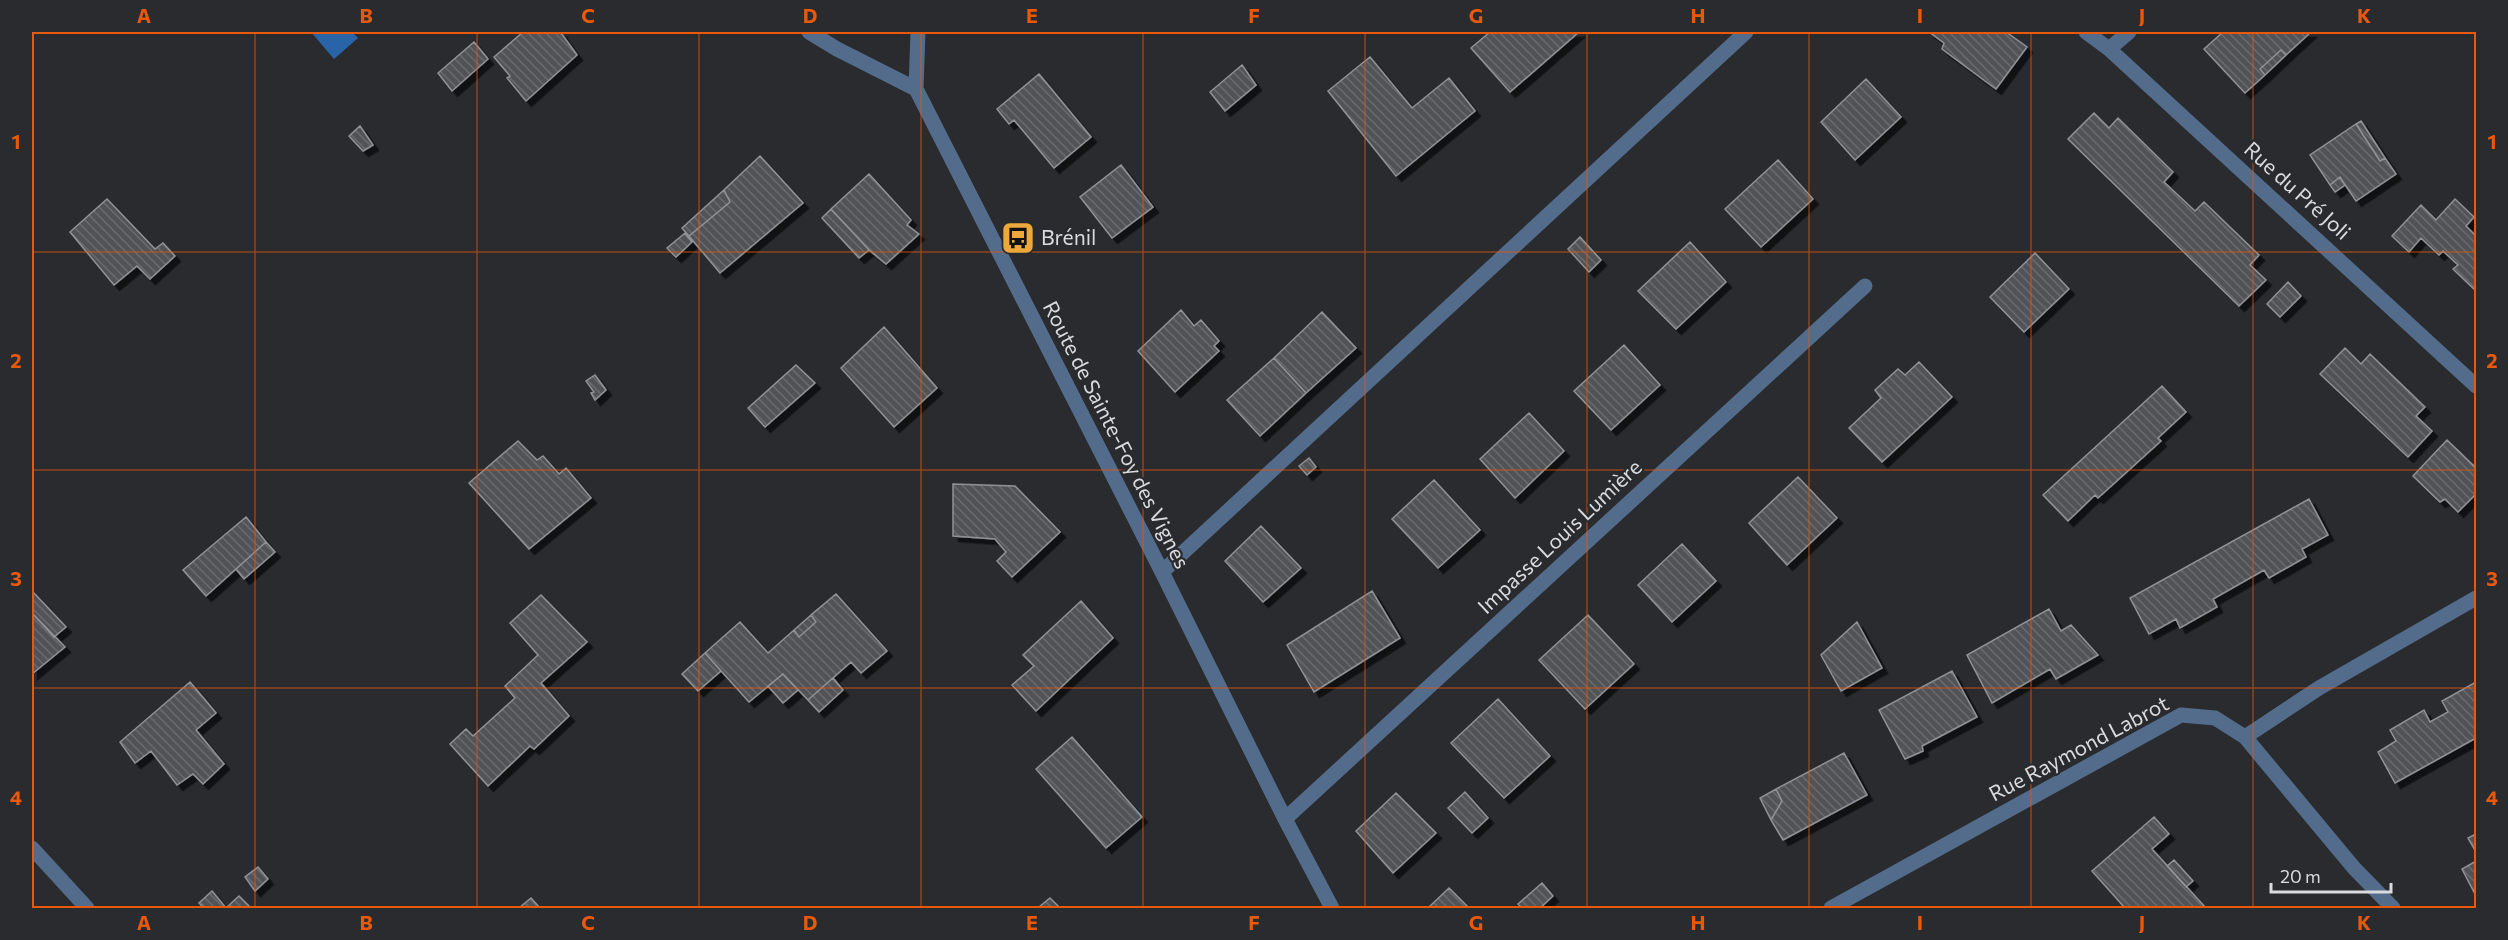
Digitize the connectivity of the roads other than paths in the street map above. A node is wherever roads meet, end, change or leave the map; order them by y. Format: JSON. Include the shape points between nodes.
{"nodes":[{"id":1,"x":809,"y":32,"type":"edge"},
{"id":2,"x":918,"y":32,"type":"edge"},
{"id":3,"x":1746,"y":32,"type":"edge"},
{"id":4,"x":2086,"y":32,"type":"edge"},
{"id":5,"x":2129,"y":32,"type":"edge"},
{"id":6,"x":2109,"y":50,"type":"junction"},
{"id":7,"x":916,"y":89,"type":"junction"},
{"id":8,"x":1865,"y":286,"type":"dead end"},
{"id":9,"x":2476,"y":386,"type":"edge"},
{"id":10,"x":1162,"y":572,"type":"junction"},
{"id":11,"x":2476,"y":598,"type":"edge"},
{"id":12,"x":2245,"y":737,"type":"junction"},
{"id":13,"x":1285,"y":819,"type":"junction"},
{"id":14,"x":32,"y":848,"type":"edge"},
{"id":15,"x":87,"y":909,"type":"edge"},
{"id":16,"x":1332,"y":909,"type":"edge"},
{"id":17,"x":1831,"y":909,"type":"edge"},
{"id":18,"x":2393,"y":909,"type":"edge"}],
"edges":[{"from":1,"to":7,"type":"street"},
{"from":2,"to":7,"type":"street"},
{"from":3,"to":10,"type":"street"},
{"from":4,"to":6,"type":"street","name":"Rue du Pré Joli"},
{"from":5,"to":6,"type":"street"},
{"from":6,"to":9,"type":"street","name":"Rue du Pré Joli"},
{"from":7,"to":10,"type":"street","name":"Route de Sainte-Foy des Vignes"},
{"from":8,"to":13,"type":"street","name":"Impasse Louis Lumière"},
{"from":10,"to":13,"type":"street","name":"Route de Sainte-Foy des Vignes"},
{"from":11,"to":12,"type":"street","via":[[2319,688]]},
{"from":12,"to":17,"type":"street","name":"Rue Raymond Labrot","via":[[2215,718],[2181,715]]},
{"from":12,"to":18,"type":"street","name":"Rue Raymond Labrot"},
{"from":13,"to":16,"type":"street","name":"Route de Sainte-Foy des Vignes"},
{"from":14,"to":15,"type":"street"}]}
